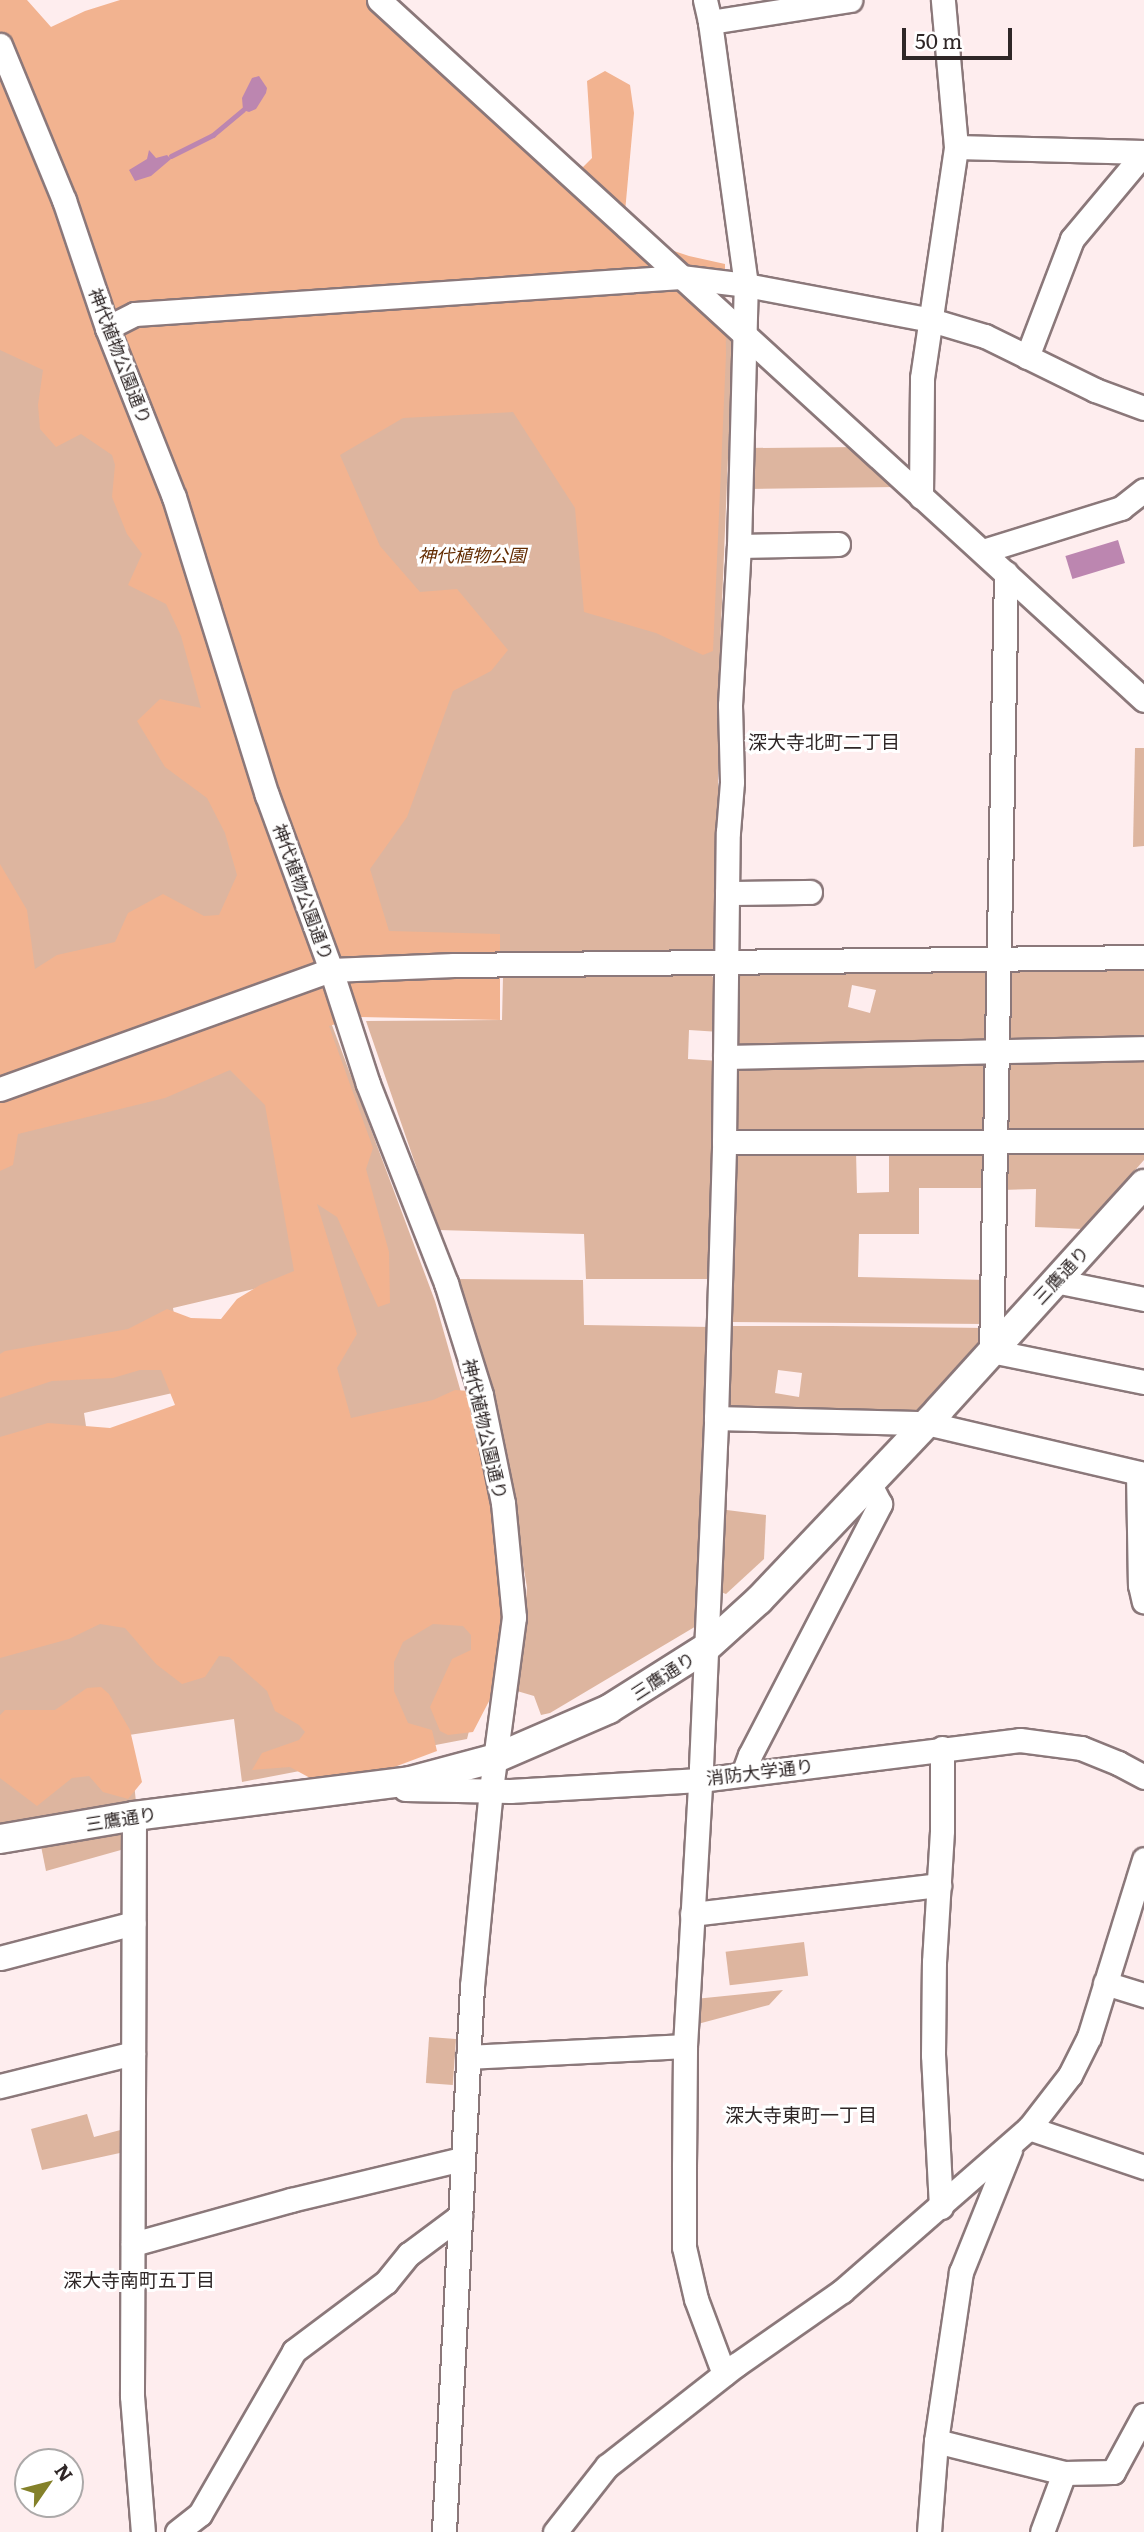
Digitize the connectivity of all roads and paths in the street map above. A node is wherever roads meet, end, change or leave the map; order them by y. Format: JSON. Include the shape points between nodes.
{"nodes":[{"id":1,"x":379,"y":0,"type":"edge"},
{"id":2,"x":850,"y":0,"type":"edge"},
{"id":3,"x":943,"y":0,"type":"edge"},
{"id":4,"x":707,"y":11,"type":"edge"},
{"id":5,"x":0,"y":45,"type":"edge"},
{"id":6,"x":956,"y":147,"type":"junction"},
{"id":7,"x":1144,"y":153,"type":"edge"},
{"id":8,"x":681,"y":277,"type":"junction"},
{"id":9,"x":746,"y":285,"type":"junction"},
{"id":10,"x":931,"y":320,"type":"junction"},
{"id":11,"x":107,"y":328,"type":"junction"},
{"id":12,"x":743,"y":333,"type":"junction"},
{"id":13,"x":1027,"y":357,"type":"junction"},
{"id":14,"x":1144,"y":408,"type":"edge"},
{"id":15,"x":1144,"y":490,"type":"edge"},
{"id":16,"x":921,"y":497,"type":"junction"},
{"id":17,"x":838,"y":544,"type":"dead end"},
{"id":18,"x":739,"y":546,"type":"junction"},
{"id":19,"x":983,"y":551,"type":"junction"},
{"id":20,"x":1006,"y":573,"type":"junction"},
{"id":21,"x":1144,"y":700,"type":"edge"},
{"id":22,"x":810,"y":892,"type":"dead end"},
{"id":23,"x":727,"y":893,"type":"junction"},
{"id":24,"x":1144,"y":957,"type":"edge"},
{"id":25,"x":999,"y":959,"type":"junction"},
{"id":26,"x":726,"y":962,"type":"junction"},
{"id":27,"x":331,"y":970,"type":"junction"},
{"id":28,"x":1144,"y":1048,"type":"edge"},
{"id":29,"x":997,"y":1052,"type":"junction"},
{"id":30,"x":725,"y":1057,"type":"junction"},
{"id":31,"x":0,"y":1088,"type":"edge"},
{"id":32,"x":995,"y":1141,"type":"junction"},
{"id":33,"x":1144,"y":1141,"type":"edge"},
{"id":34,"x":724,"y":1142,"type":"junction"},
{"id":35,"x":1144,"y":1184,"type":"edge"},
{"id":36,"x":1135,"y":1208,"type":"edge"},
{"id":37,"x":1055,"y":1281,"type":"junction"},
{"id":38,"x":1144,"y":1299,"type":"edge"},
{"id":39,"x":991,"y":1351,"type":"junction"},
{"id":40,"x":1144,"y":1382,"type":"edge"},
{"id":41,"x":716,"y":1418,"type":"junction"},
{"id":42,"x":926,"y":1423,"type":"junction"},
{"id":43,"x":1141,"y":1474,"type":"edge"},
{"id":44,"x":870,"y":1484,"type":"junction"},
{"id":45,"x":1142,"y":1571,"type":"edge"},
{"id":46,"x":1144,"y":1602,"type":"edge"},
{"id":47,"x":706,"y":1648,"type":"junction"},
{"id":48,"x":942,"y":1748,"type":"junction"},
{"id":49,"x":496,"y":1758,"type":"junction"},
{"id":50,"x":744,"y":1774,"type":"junction"},
{"id":51,"x":1144,"y":1777,"type":"edge"},
{"id":52,"x":700,"y":1780,"type":"junction"},
{"id":53,"x":368,"y":1787,"type":"junction"},
{"id":54,"x":491,"y":1789,"type":"junction"},
{"id":55,"x":134,"y":1816,"type":"junction"},
{"id":56,"x":0,"y":1839,"type":"edge"},
{"id":57,"x":1144,"y":1858,"type":"edge"},
{"id":58,"x":939,"y":1885,"type":"junction"},
{"id":59,"x":692,"y":1914,"type":"junction"},
{"id":60,"x":134,"y":1923,"type":"junction"},
{"id":61,"x":0,"y":1958,"type":"edge"},
{"id":62,"x":1105,"y":1983,"type":"junction"},
{"id":63,"x":1144,"y":1995,"type":"edge"},
{"id":64,"x":685,"y":2046,"type":"junction"},
{"id":65,"x":133,"y":2053,"type":"junction"},
{"id":66,"x":468,"y":2057,"type":"junction"},
{"id":67,"x":0,"y":2086,"type":"edge"},
{"id":68,"x":1029,"y":2128,"type":"junction"},
{"id":69,"x":1011,"y":2147,"type":"junction"},
{"id":70,"x":462,"y":2159,"type":"junction"},
{"id":71,"x":1144,"y":2167,"type":"edge"},
{"id":72,"x":942,"y":2207,"type":"junction"},
{"id":73,"x":460,"y":2216,"type":"junction"},
{"id":74,"x":133,"y":2244,"type":"junction"},
{"id":75,"x":724,"y":2374,"type":"junction"},
{"id":76,"x":1144,"y":2415,"type":"edge"},
{"id":77,"x":936,"y":2441,"type":"junction"},
{"id":78,"x":1064,"y":2473,"type":"junction"},
{"id":79,"x":143,"y":2532,"type":"edge"},
{"id":80,"x":177,"y":2532,"type":"edge"},
{"id":81,"x":444,"y":2532,"type":"edge"},
{"id":82,"x":555,"y":2532,"type":"edge"},
{"id":83,"x":929,"y":2532,"type":"edge"},
{"id":84,"x":1042,"y":2532,"type":"edge"}],
"edges":[{"from":1,"to":8,"type":"street"},
{"from":2,"to":4,"type":"street"},
{"from":3,"to":6,"type":"street"},
{"from":4,"to":9,"type":"street"},
{"from":5,"to":11,"type":"street","name":"神代植物公園通り","via":[[64,200]]},
{"from":6,"to":7,"type":"street"},
{"from":6,"to":10,"type":"street"},
{"from":7,"to":13,"type":"street","via":[[1072,239]]},
{"from":8,"to":9,"type":"street"},
{"from":8,"to":11,"type":"street","via":[[135,314]]},
{"from":8,"to":12,"type":"street"},
{"from":9,"to":10,"type":"street"},
{"from":9,"to":12,"type":"street"},
{"from":10,"to":13,"type":"street","via":[[985,335]]},
{"from":10,"to":16,"type":"street","via":[[922,378]]},
{"from":11,"to":27,"type":"street","name":"神代植物公園通り","via":[[174,497],[267,795]]},
{"from":12,"to":16,"type":"street"},
{"from":12,"to":18,"type":"street"},
{"from":13,"to":14,"type":"street"},
{"from":15,"to":19,"type":"street","via":[[1121,508]]},
{"from":16,"to":19,"type":"street"},
{"from":17,"to":18,"type":"street"},
{"from":18,"to":23,"type":"street"},
{"from":19,"to":20,"type":"street"},
{"from":20,"to":21,"type":"street"},
{"from":20,"to":25,"type":"street"},
{"from":22,"to":23,"type":"street"},
{"from":23,"to":26,"type":"street"},
{"from":24,"to":25,"type":"street"},
{"from":25,"to":26,"type":"street"},
{"from":25,"to":29,"type":"street"},
{"from":26,"to":27,"type":"street"},
{"from":26,"to":30,"type":"street"},
{"from":27,"to":31,"type":"street"},
{"from":27,"to":49,"type":"street","name":"神代植物公園通り","via":[[368,1084],[446,1283],[481,1395],[495,1458],[514,1617]]},
{"from":28,"to":29,"type":"street"},
{"from":29,"to":30,"type":"street"},
{"from":29,"to":32,"type":"street"},
{"from":30,"to":34,"type":"street"},
{"from":32,"to":33,"type":"street"},
{"from":32,"to":34,"type":"street"},
{"from":32,"to":39,"type":"street"},
{"from":34,"to":41,"type":"street"},
{"from":35,"to":36,"type":"main road","name":"三鷹通り"},
{"from":36,"to":37,"type":"main road","name":"三鷹通り"},
{"from":37,"to":38,"type":"street"},
{"from":37,"to":39,"type":"main road","name":"三鷹通り"},
{"from":39,"to":40,"type":"street"},
{"from":39,"to":42,"type":"main road","name":"三鷹通り"},
{"from":41,"to":42,"type":"street"},
{"from":41,"to":47,"type":"street"},
{"from":42,"to":43,"type":"street"},
{"from":42,"to":44,"type":"main road","name":"三鷹通り"},
{"from":43,"to":45,"type":"street"},
{"from":44,"to":47,"type":"main road","name":"三鷹通り","via":[[759,1600]]},
{"from":44,"to":50,"type":"street","via":[[880,1504]]},
{"from":45,"to":46,"type":"street"},
{"from":47,"to":49,"type":"main road","name":"三鷹通り","via":[[609,1709]]},
{"from":47,"to":52,"type":"street"},
{"from":48,"to":50,"type":"street","name":"消防大学通り"},
{"from":48,"to":51,"type":"street","name":"消防大学通り","via":[[1003,1740],[1050,1742],[1101,1755]]},
{"from":48,"to":58,"type":"street"},
{"from":49,"to":53,"type":"main road","name":"三鷹通り","via":[[451,1772]]},
{"from":49,"to":54,"type":"street","name":"神代植物公園通り"},
{"from":50,"to":52,"type":"street","name":"消防大学通り"},
{"from":52,"to":54,"type":"street","name":"消防大学通り"},
{"from":52,"to":59,"type":"street"},
{"from":53,"to":54,"type":"street","name":"消防大学通り"},
{"from":53,"to":55,"type":"main road","name":"三鷹通り"},
{"from":54,"to":66,"type":"street","name":"神代植物公園通り"},
{"from":55,"to":56,"type":"main road","name":"三鷹通り"},
{"from":55,"to":60,"type":"street"},
{"from":57,"to":62,"type":"street"},
{"from":58,"to":59,"type":"street"},
{"from":58,"to":72,"type":"street","via":[[933,2054]]},
{"from":59,"to":64,"type":"street"},
{"from":60,"to":61,"type":"street"},
{"from":60,"to":65,"type":"street"},
{"from":62,"to":63,"type":"street"},
{"from":62,"to":68,"type":"street","via":[[1089,2037],[1070,2075]]},
{"from":64,"to":66,"type":"street"},
{"from":64,"to":75,"type":"street","via":[[684,2247],[696,2299]]},
{"from":65,"to":67,"type":"street"},
{"from":65,"to":74,"type":"street"},
{"from":66,"to":70,"type":"street","name":"神代植物公園通り"},
{"from":68,"to":69,"type":"street"},
{"from":68,"to":71,"type":"street"},
{"from":69,"to":72,"type":"street"},
{"from":69,"to":77,"type":"street","via":[[961,2272]]},
{"from":70,"to":73,"type":"street","name":"神代植物公園通り"},
{"from":70,"to":74,"type":"street"},
{"from":72,"to":75,"type":"street","via":[[842,2291]]},
{"from":73,"to":80,"type":"street","via":[[410,2254],[386,2282],[295,2351],[200,2514]]},
{"from":73,"to":81,"type":"street","name":"神代植物公園通り"},
{"from":74,"to":79,"type":"street","via":[[132,2396]]},
{"from":75,"to":82,"type":"street","via":[[607,2466]]},
{"from":76,"to":78,"type":"street","via":[[1113,2472]]},
{"from":77,"to":78,"type":"street"},
{"from":77,"to":83,"type":"street"},
{"from":78,"to":84,"type":"street"}]}
